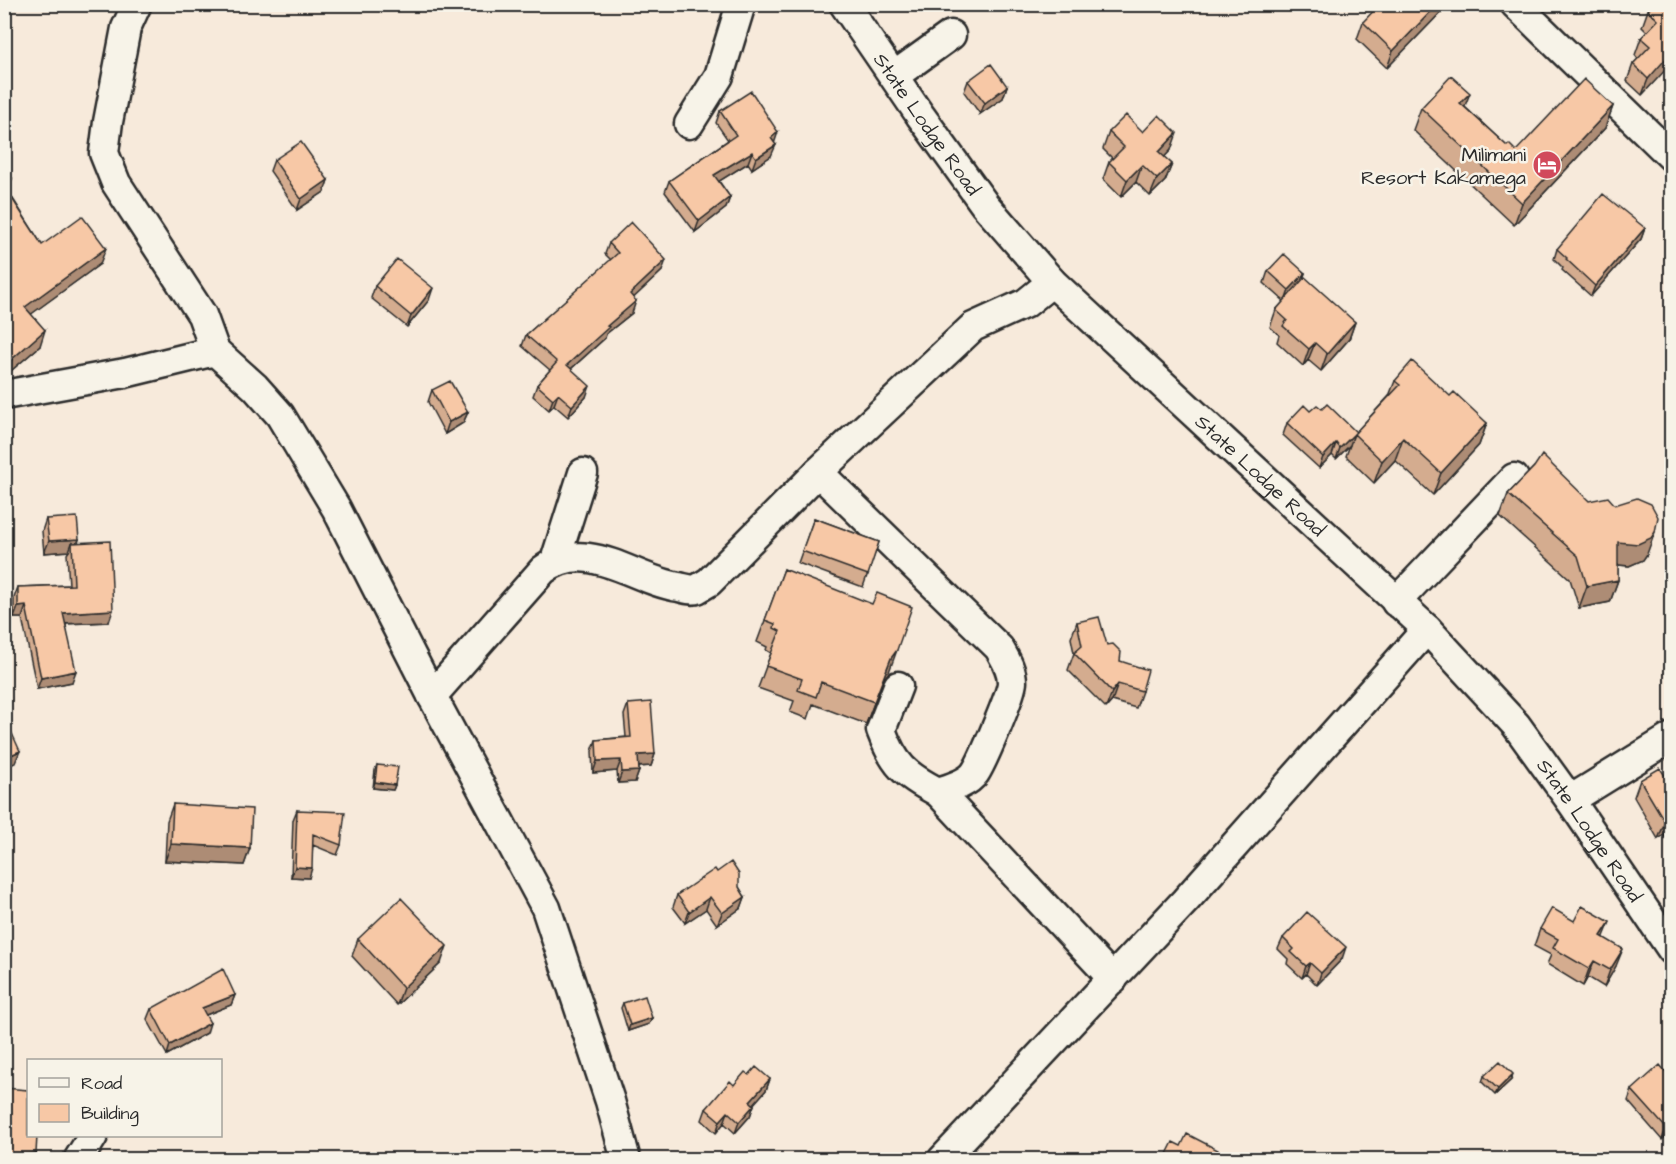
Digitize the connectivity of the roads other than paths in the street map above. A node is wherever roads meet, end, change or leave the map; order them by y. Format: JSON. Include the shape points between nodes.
{"nodes":[{"id":1,"x":137,"y":4,"type":"edge"},
{"id":2,"x":741,"y":4,"type":"edge"},
{"id":3,"x":844,"y":4,"type":"edge"},
{"id":4,"x":1515,"y":4,"type":"edge"},
{"id":5,"x":951,"y":35,"type":"dead end"},
{"id":6,"x":894,"y":76,"type":"junction"},
{"id":7,"x":689,"y":124,"type":"dead end"},
{"id":8,"x":1671,"y":158,"type":"edge"},
{"id":9,"x":1052,"y":282,"type":"junction"},
{"id":10,"x":214,"y":351,"type":"junction"},
{"id":11,"x":4,"y":395,"type":"edge"},
{"id":12,"x":818,"y":472,"type":"junction"},
{"id":13,"x":583,"y":473,"type":"dead end"},
{"id":14,"x":1514,"y":478,"type":"dead end"},
{"id":15,"x":555,"y":561,"type":"junction"},
{"id":16,"x":1396,"y":602,"type":"junction"},
{"id":17,"x":1427,"y":629,"type":"junction"},
{"id":18,"x":898,"y":686,"type":"dead end"},
{"id":19,"x":432,"y":696,"type":"junction"},
{"id":20,"x":1671,"y":737,"type":"edge"},
{"id":21,"x":938,"y":792,"type":"junction"},
{"id":22,"x":1570,"y":800,"type":"junction"},
{"id":23,"x":1671,"y":950,"type":"edge"},
{"id":24,"x":1113,"y":979,"type":"junction"},
{"id":25,"x":92,"y":1137,"type":"edge"},
{"id":26,"x":78,"y":1160,"type":"edge"},
{"id":27,"x":626,"y":1160,"type":"edge"},
{"id":28,"x":942,"y":1160,"type":"edge"}],
"edges":[{"from":1,"to":10,"type":"street","via":[[126,28],[104,153],[116,183],[202,315]]},
{"from":2,"to":7,"type":"street","via":[[720,76]]},
{"from":3,"to":6,"type":"street","name":"State Lodge Road"},
{"from":4,"to":8,"type":"street"},
{"from":5,"to":6,"type":"street"},
{"from":6,"to":9,"type":"street","name":"State Lodge Road","via":[[986,205]]},
{"from":9,"to":12,"type":"street","via":[[1026,303],[973,327]]},
{"from":9,"to":16,"type":"street","name":"State Lodge Road"},
{"from":10,"to":11,"type":"street","via":[[125,373]]},
{"from":10,"to":19,"type":"street","via":[[280,415],[336,508]]},
{"from":12,"to":15,"type":"street","via":[[709,582],[695,590],[668,586],[590,557]]},
{"from":12,"to":21,"type":"street","via":[[999,648],[1009,664],[1012,683],[1008,701],[974,774],[959,785]]},
{"from":13,"to":15,"type":"street"},
{"from":14,"to":16,"type":"street"},
{"from":15,"to":19,"type":"street"},
{"from":16,"to":17,"type":"street","name":"State Lodge Road"},
{"from":17,"to":22,"type":"street","name":"State Lodge Road","via":[[1516,725]]},
{"from":17,"to":24,"type":"street"},
{"from":18,"to":21,"type":"street","via":[[881,730],[887,747],[897,764]]},
{"from":19,"to":27,"type":"street","via":[[546,908]]},
{"from":20,"to":22,"type":"street"},
{"from":21,"to":24,"type":"street"},
{"from":22,"to":23,"type":"street","name":"State Lodge Road"},
{"from":24,"to":28,"type":"street"},
{"from":25,"to":26,"type":"street"}]}
